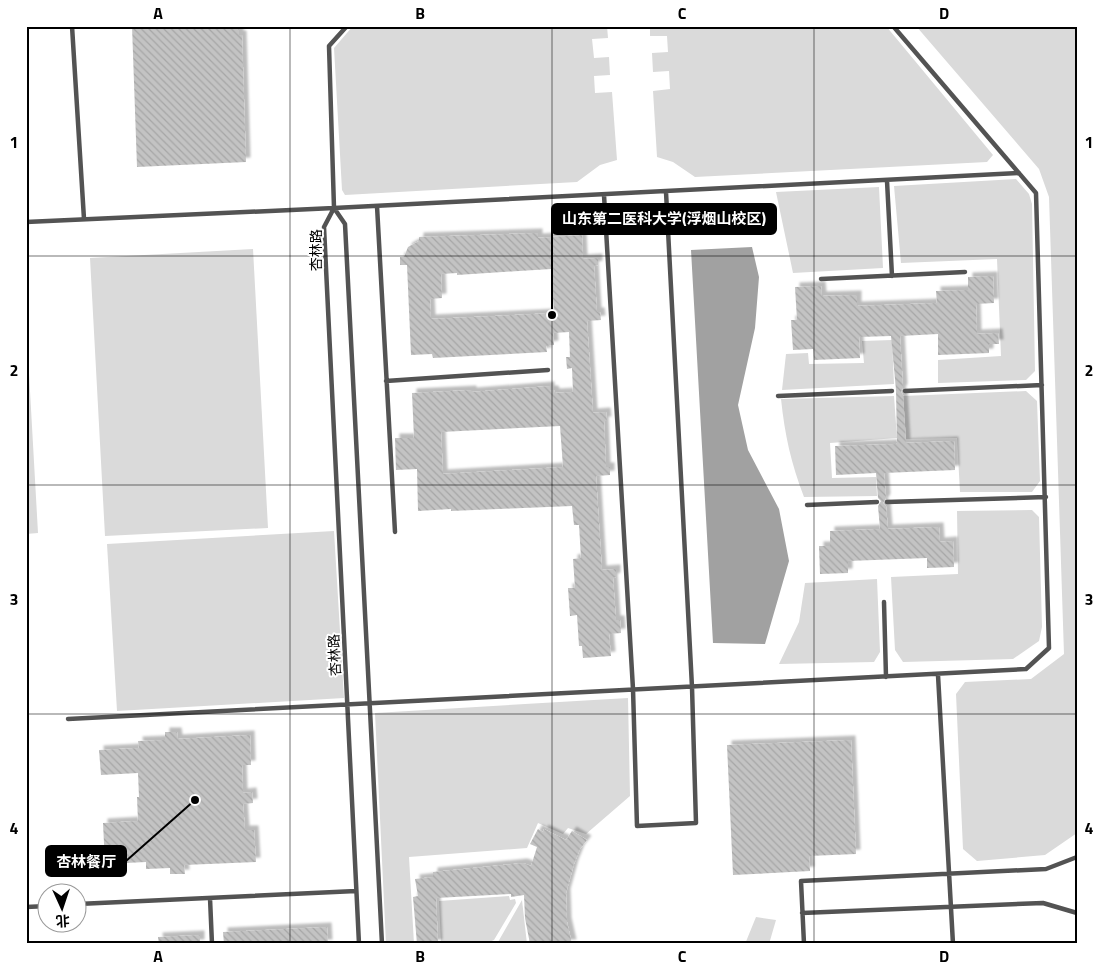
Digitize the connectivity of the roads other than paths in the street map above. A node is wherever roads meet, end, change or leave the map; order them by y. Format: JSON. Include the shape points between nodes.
{"nodes":[{"id":1,"x":72,"y":26,"type":"edge"},
{"id":2,"x":347,"y":26,"type":"edge"},
{"id":3,"x":894,"y":26,"type":"edge"},
{"id":4,"x":1019,"y":173,"type":"junction"},
{"id":5,"x":887,"y":181,"type":"junction"},
{"id":6,"x":666,"y":192,"type":"junction"},
{"id":7,"x":604,"y":195,"type":"junction"},
{"id":8,"x":377,"y":206,"type":"junction"},
{"id":9,"x":334,"y":208,"type":"junction"},
{"id":10,"x":84,"y":219,"type":"junction"},
{"id":11,"x":26,"y":222,"type":"edge"},
{"id":12,"x":965,"y":272,"type":"dead end"},
{"id":13,"x":892,"y":276,"type":"junction"},
{"id":14,"x":821,"y":279,"type":"dead end"},
{"id":15,"x":548,"y":370,"type":"dead end"},
{"id":16,"x":386,"y":381,"type":"junction"},
{"id":17,"x":1042,"y":385,"type":"junction"},
{"id":18,"x":905,"y":391,"type":"dead end"},
{"id":19,"x":892,"y":392,"type":"dead end"},
{"id":20,"x":778,"y":396,"type":"dead end"},
{"id":21,"x":1046,"y":497,"type":"junction"},
{"id":22,"x":877,"y":502,"type":"dead end"},
{"id":23,"x":887,"y":502,"type":"dead end"},
{"id":24,"x":807,"y":505,"type":"dead end"},
{"id":25,"x":395,"y":532,"type":"dead end"},
{"id":26,"x":884,"y":602,"type":"dead end"},
{"id":27,"x":938,"y":675,"type":"junction"},
{"id":28,"x":886,"y":677,"type":"junction"},
{"id":29,"x":692,"y":687,"type":"junction"},
{"id":30,"x":633,"y":690,"type":"junction"},
{"id":31,"x":370,"y":703,"type":"junction"},
{"id":32,"x":347,"y":704,"type":"junction"},
{"id":33,"x":68,"y":719,"type":"dead end"},
{"id":34,"x":1077,"y":857,"type":"edge"},
{"id":35,"x":949,"y":874,"type":"junction"},
{"id":36,"x":356,"y":890,"type":"junction"},
{"id":37,"x":210,"y":898,"type":"junction"},
{"id":38,"x":88,"y":904,"type":"edge"},
{"id":39,"x":951,"y":907,"type":"junction"},
{"id":40,"x":802,"y":913,"type":"junction"},
{"id":41,"x":1077,"y":913,"type":"edge"},
{"id":42,"x":212,"y":944,"type":"edge"},
{"id":43,"x":359,"y":944,"type":"edge"},
{"id":44,"x":382,"y":944,"type":"edge"},
{"id":45,"x":804,"y":944,"type":"edge"},
{"id":46,"x":953,"y":944,"type":"edge"}],
"edges":[{"from":1,"to":10,"type":"lane"},
{"from":2,"to":9,"type":"lane","via":[[329,46]]},
{"from":3,"to":4,"type":"lane"},
{"from":4,"to":5,"type":"lane"},
{"from":4,"to":17,"type":"lane","via":[[1036,193]]},
{"from":5,"to":6,"type":"lane"},
{"from":5,"to":13,"type":"lane"},
{"from":6,"to":7,"type":"lane"},
{"from":6,"to":29,"type":"lane"},
{"from":7,"to":8,"type":"lane"},
{"from":7,"to":30,"type":"lane"},
{"from":8,"to":9,"type":"lane"},
{"from":8,"to":16,"type":"lane"},
{"from":9,"to":10,"type":"lane"},
{"from":9,"to":31,"type":"lane","name":"杏林路","via":[[345,224]]},
{"from":9,"to":32,"type":"lane","name":"杏林路","via":[[324,227]]},
{"from":10,"to":11,"type":"lane"},
{"from":12,"to":13,"type":"lane"},
{"from":13,"to":14,"type":"lane"},
{"from":15,"to":16,"type":"lane"},
{"from":16,"to":25,"type":"lane"},
{"from":17,"to":18,"type":"lane"},
{"from":17,"to":21,"type":"lane"},
{"from":19,"to":20,"type":"lane"},
{"from":21,"to":23,"type":"lane"},
{"from":21,"to":27,"type":"lane","via":[[1049,648],[1026,669]]},
{"from":22,"to":24,"type":"lane"},
{"from":26,"to":28,"type":"lane"},
{"from":27,"to":28,"type":"lane"},
{"from":27,"to":35,"type":"lane"},
{"from":28,"to":29,"type":"lane"},
{"from":29,"to":30,"type":"lane"},
{"from":29,"to":30,"type":"lane","via":[[696,823],[637,826]]},
{"from":30,"to":31,"type":"lane"},
{"from":31,"to":32,"type":"lane"},
{"from":31,"to":44,"type":"lane","name":"杏林路"},
{"from":32,"to":33,"type":"lane"},
{"from":32,"to":36,"type":"lane","name":"杏林路"},
{"from":34,"to":35,"type":"lane","via":[[1046,869]]},
{"from":35,"to":39,"type":"lane"},
{"from":35,"to":40,"type":"lane","via":[[801,881]]},
{"from":36,"to":37,"type":"lane"},
{"from":36,"to":43,"type":"lane","name":"杏林路"},
{"from":37,"to":38,"type":"lane"},
{"from":37,"to":42,"type":"lane"},
{"from":39,"to":40,"type":"lane"},
{"from":39,"to":41,"type":"lane","via":[[1043,902]]},
{"from":39,"to":46,"type":"lane"},
{"from":40,"to":45,"type":"lane"}]}
